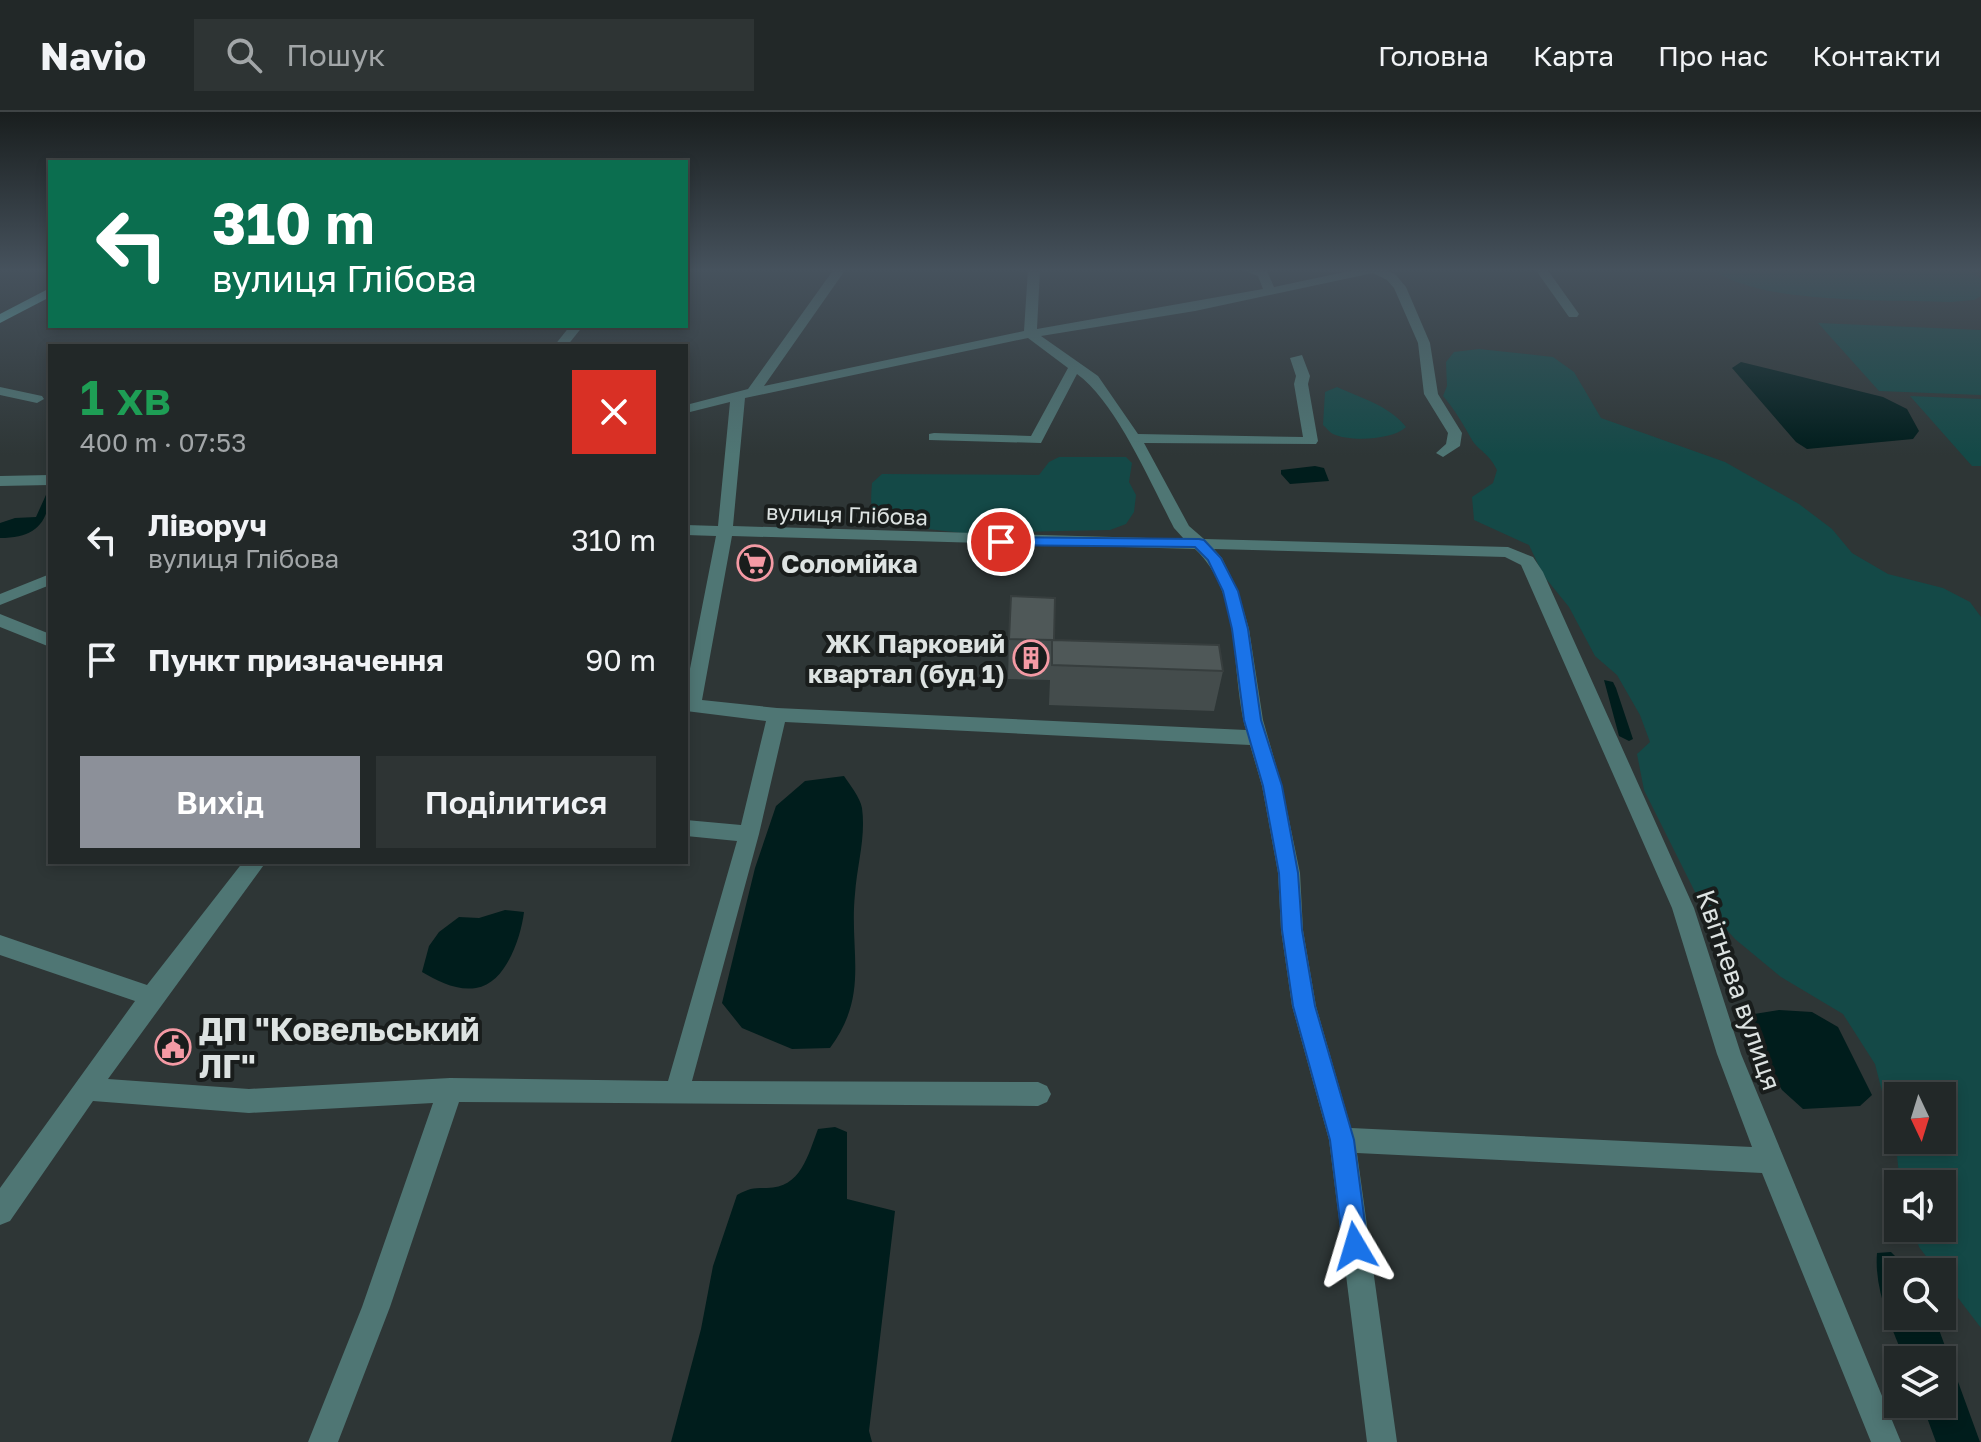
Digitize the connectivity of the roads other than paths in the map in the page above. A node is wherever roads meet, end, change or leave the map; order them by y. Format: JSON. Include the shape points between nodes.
{"nodes":[{"id":1,"x":793,"y":331,"type":"edge"},
{"id":2,"x":1047,"y":331,"type":"edge"},
{"id":3,"x":1419,"y":331,"type":"edge"},
{"id":4,"x":1030,"y":334,"type":"junction"},
{"id":5,"x":1297,"y":358,"type":"dead end"},
{"id":6,"x":1077,"y":367,"type":"junction"},
{"id":7,"x":0,"y":391,"type":"edge"},
{"id":8,"x":746,"y":394,"type":"junction"},
{"id":9,"x":37,"y":399,"type":"dead end"},
{"id":10,"x":688,"y":408,"type":"edge"},
{"id":11,"x":934,"y":437,"type":"dead end"},
{"id":12,"x":1134,"y":438,"type":"junction"},
{"id":13,"x":1443,"y":453,"type":"dead end"},
{"id":14,"x":48,"y":480,"type":"edge"},
{"id":15,"x":0,"y":481,"type":"edge"},
{"id":16,"x":688,"y":530,"type":"edge"},
{"id":17,"x":725,"y":531,"type":"junction"},
{"id":18,"x":1199,"y":543,"type":"junction"},
{"id":19,"x":1527,"y":561,"type":"joint"},
{"id":20,"x":48,"y":580,"type":"edge"},
{"id":21,"x":0,"y":600,"type":"edge"},
{"id":22,"x":0,"y":620,"type":"edge"},
{"id":23,"x":48,"y":640,"type":"edge"},
{"id":24,"x":777,"y":715,"type":"junction"},
{"id":25,"x":1258,"y":738,"type":"junction"},
{"id":26,"x":688,"y":828,"type":"edge"},
{"id":27,"x":749,"y":834,"type":"junction"},
{"id":28,"x":253,"y":864,"type":"edge"},
{"id":29,"x":0,"y":945,"type":"edge"},
{"id":30,"x":152,"y":997,"type":"junction"},
{"id":31,"x":86,"y":1088,"type":"junction"},
{"id":32,"x":450,"y":1090,"type":"junction"},
{"id":33,"x":677,"y":1092,"type":"junction"},
{"id":34,"x":1038,"y":1094,"type":"dead end"},
{"id":35,"x":1342,"y":1140,"type":"junction"},
{"id":36,"x":1770,"y":1161,"type":"junction"},
{"id":37,"x":0,"y":1211,"type":"edge"},
{"id":38,"x":323,"y":1442,"type":"edge"},
{"id":39,"x":1382,"y":1442,"type":"edge"},
{"id":40,"x":1886,"y":1442,"type":"edge"}],
"edges":[{"from":1,"to":8,"type":"street"},
{"from":2,"to":4,"type":"street"},
{"from":3,"to":13,"type":"street","via":[[1431,394],[1455,433],[1453,446]]},
{"from":4,"to":6,"type":"street"},
{"from":4,"to":8,"type":"street"},
{"from":5,"to":12,"type":"street","via":[[1311,441]]},
{"from":6,"to":11,"type":"street","via":[[1036,440]]},
{"from":6,"to":12,"type":"street","via":[[1093,379]]},
{"from":7,"to":9,"type":"street"},
{"from":8,"to":10,"type":"street"},
{"from":8,"to":17,"type":"street","name":"вулиця Глібова","via":[[732,423]]},
{"from":12,"to":18,"type":"street","via":[[1182,528]]},
{"from":14,"to":15,"type":"street"},
{"from":16,"to":17,"type":"street"},
{"from":17,"to":18,"type":"street","name":"вулиця Глібова","via":[[989,542]]},
{"from":17,"to":24,"type":"street","via":[[692,706]]},
{"from":18,"to":19,"type":"street","name":"вулиця Глібова","via":[[1508,552]]},
{"from":18,"to":25,"type":"street","via":[[1214,558],[1230,591]]},
{"from":19,"to":36,"type":"street","name":"Квітнева вулиця","via":[[1683,908]]},
{"from":20,"to":21,"type":"street"},
{"from":22,"to":23,"type":"street"},
{"from":24,"to":25,"type":"street"},
{"from":24,"to":27,"type":"street"},
{"from":25,"to":35,"type":"street","via":[[1289,873],[1304,1006]]},
{"from":26,"to":27,"type":"street"},
{"from":27,"to":33,"type":"street"},
{"from":28,"to":30,"type":"street"},
{"from":29,"to":30,"type":"street"},
{"from":30,"to":31,"type":"street"},
{"from":31,"to":32,"type":"street","via":[[249,1101]]},
{"from":31,"to":37,"type":"street"},
{"from":32,"to":33,"type":"street"},
{"from":32,"to":38,"type":"street","via":[[376,1307]]},
{"from":33,"to":34,"type":"street"},
{"from":35,"to":36,"type":"street"},
{"from":35,"to":39,"type":"street"},
{"from":36,"to":40,"type":"street","name":"Квітнева вулиця"}]}
